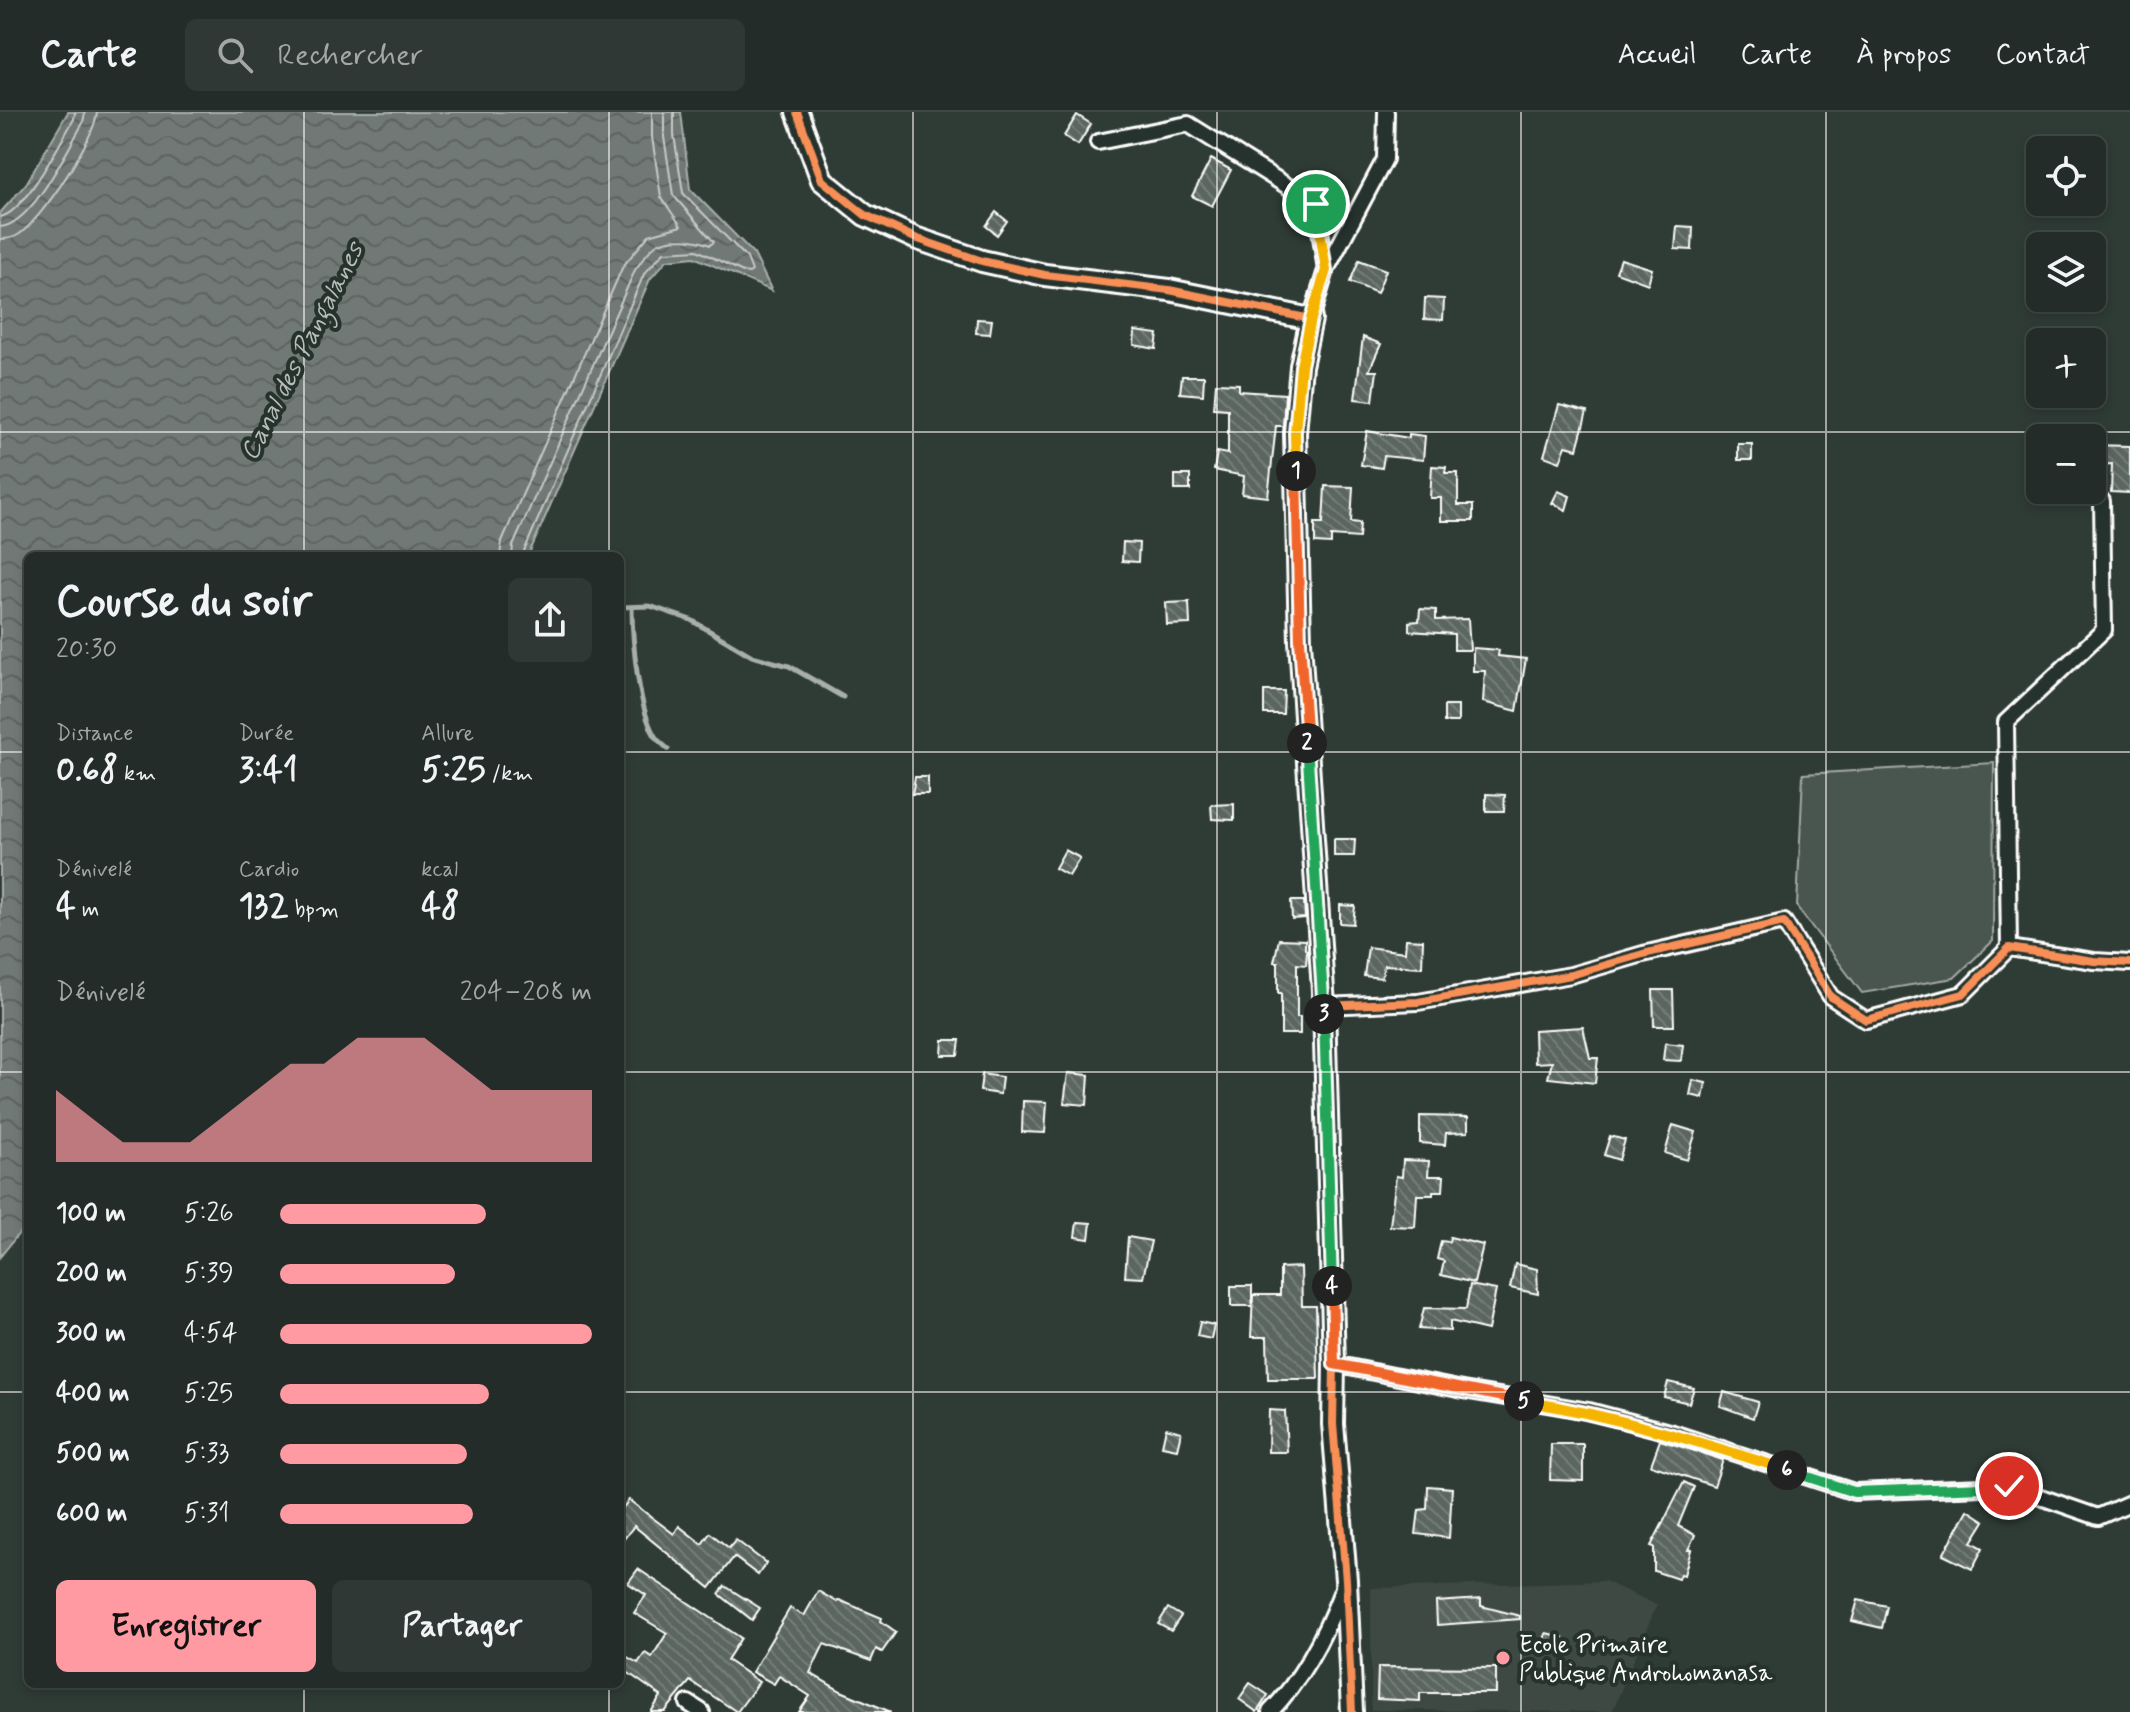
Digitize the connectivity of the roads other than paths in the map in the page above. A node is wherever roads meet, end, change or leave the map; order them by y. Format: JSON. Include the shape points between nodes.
{"nodes":[{"id":1,"x":797,"y":112,"type":"edge"},
{"id":2,"x":1386,"y":112,"type":"edge"},
{"id":3,"x":1098,"y":142,"type":"dead end"},
{"id":4,"x":1326,"y":270,"type":"junction"},
{"id":5,"x":1311,"y":319,"type":"junction"},
{"id":6,"x":2102,"y":504,"type":"edge"},
{"id":7,"x":2009,"y":948,"type":"junction"},
{"id":8,"x":2130,"y":963,"type":"edge"},
{"id":9,"x":1324,"y":1006,"type":"junction"},
{"id":10,"x":1334,"y":1364,"type":"junction"},
{"id":11,"x":2130,"y":1503,"type":"edge"},
{"id":12,"x":1346,"y":1580,"type":"junction"},
{"id":13,"x":688,"y":1703,"type":"dead end"},
{"id":14,"x":702,"y":1712,"type":"edge"},
{"id":15,"x":1270,"y":1712,"type":"edge"},
{"id":16,"x":1352,"y":1712,"type":"edge"}],
"edges":[{"from":1,"to":5,"type":"street","via":[[822,180],[865,215],[915,238],[1045,275],[1169,290]]},
{"from":2,"to":4,"type":"street","via":[[1385,159]]},
{"from":3,"to":4,"type":"street","via":[[1188,124],[1316,204]]},
{"from":4,"to":5,"type":"street"},
{"from":5,"to":9,"type":"street","via":[[1301,366],[1295,449],[1300,641]]},
{"from":6,"to":7,"type":"street","via":[[2104,630],[2006,722]]},
{"from":7,"to":8,"type":"street"},
{"from":7,"to":9,"type":"street","via":[[1963,994],[1866,1020],[1831,997],[1784,922],[1571,975],[1418,1002]]},
{"from":9,"to":10,"type":"street"},
{"from":10,"to":11,"type":"street","via":[[1589,1411],[1854,1492],[2009,1486],[2098,1517]]},
{"from":10,"to":12,"type":"street","via":[[1333,1424]]},
{"from":12,"to":15,"type":"street","via":[[1326,1634]]},
{"from":12,"to":16,"type":"street"},
{"from":13,"to":14,"type":"street"}]}
